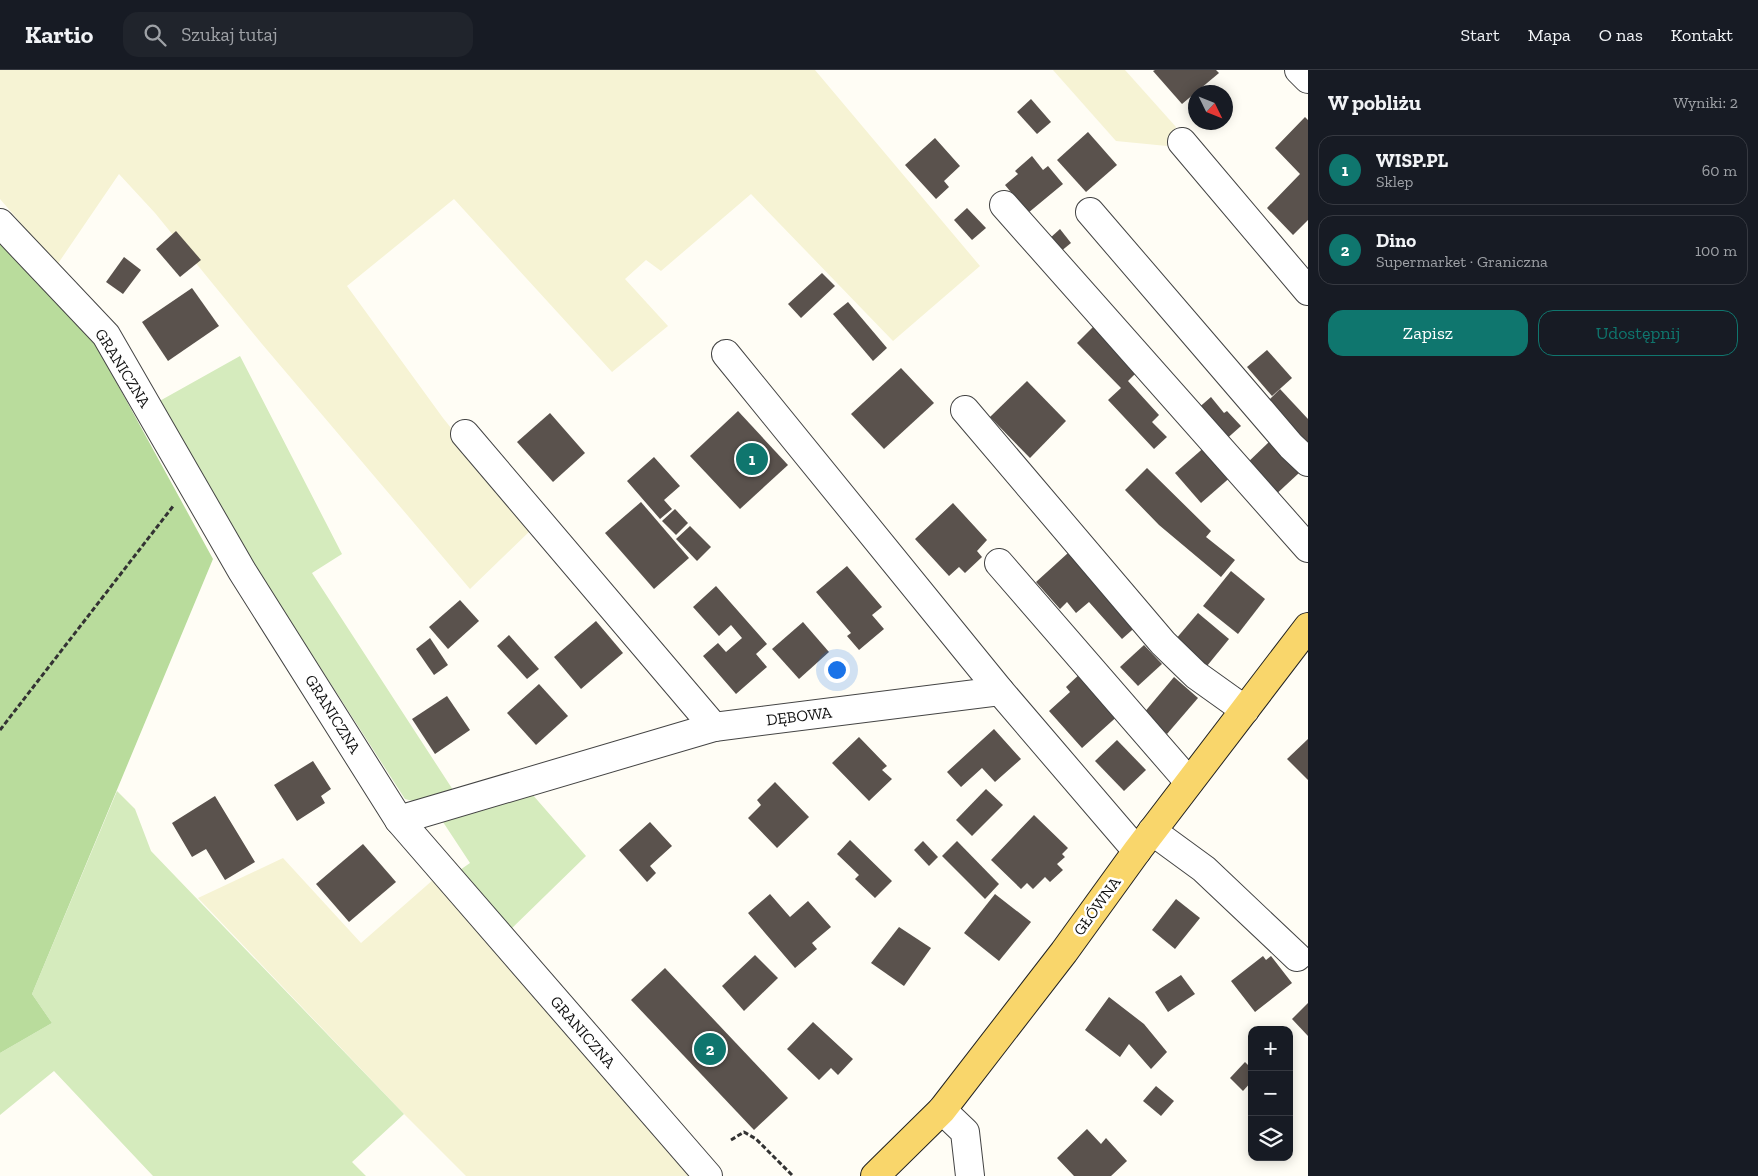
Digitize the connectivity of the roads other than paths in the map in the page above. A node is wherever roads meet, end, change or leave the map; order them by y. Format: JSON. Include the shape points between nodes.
{"nodes":[{"id":1,"x":1299,"y":70,"type":"edge"},
{"id":2,"x":1308,"y":79,"type":"edge"},
{"id":3,"x":1182,"y":142,"type":"dead end"},
{"id":4,"x":1004,"y":205,"type":"dead end"},
{"id":5,"x":1090,"y":212,"type":"dead end"},
{"id":6,"x":0,"y":223,"type":"edge"},
{"id":7,"x":1308,"y":291,"type":"edge"},
{"id":8,"x":726,"y":354,"type":"dead end"},
{"id":9,"x":965,"y":410,"type":"dead end"},
{"id":10,"x":464,"y":434,"type":"dead end"},
{"id":11,"x":1308,"y":462,"type":"edge"},
{"id":12,"x":1308,"y":548,"type":"edge"},
{"id":13,"x":999,"y":563,"type":"dead end"},
{"id":14,"x":1308,"y":627,"type":"edge"},
{"id":15,"x":1000,"y":691,"type":"junction"},
{"id":16,"x":1245,"y":710,"type":"junction"},
{"id":17,"x":714,"y":727,"type":"junction"},
{"id":18,"x":1189,"y":782,"type":"junction"},
{"id":19,"x":399,"y":820,"type":"junction"},
{"id":20,"x":1145,"y":841,"type":"junction"},
{"id":21,"x":1297,"y":957,"type":"dead end"},
{"id":22,"x":942,"y":1110,"type":"junction"},
{"id":23,"x":708,"y":1176,"type":"edge"},
{"id":24,"x":875,"y":1176,"type":"edge"},
{"id":25,"x":970,"y":1176,"type":"edge"}],
"edges":[{"from":1,"to":2,"type":"street"},
{"from":3,"to":7,"type":"street"},
{"from":4,"to":12,"type":"street"},
{"from":5,"to":11,"type":"street"},
{"from":6,"to":19,"type":"street","name":"GRANICZNA","via":[[106,335],[242,571]]},
{"from":8,"to":15,"type":"street"},
{"from":9,"to":16,"type":"street","via":[[1163,643],[1196,675]]},
{"from":10,"to":17,"type":"street"},
{"from":13,"to":18,"type":"street"},
{"from":14,"to":16,"type":"main road","name":"GŁÓWNA"},
{"from":15,"to":17,"type":"street","name":"DĘBOWA"},
{"from":15,"to":20,"type":"street"},
{"from":16,"to":18,"type":"main road","name":"GŁÓWNA"},
{"from":17,"to":19,"type":"street","name":"DĘBOWA"},
{"from":18,"to":20,"type":"main road","name":"GŁÓWNA"},
{"from":19,"to":23,"type":"street","name":"GRANICZNA"},
{"from":20,"to":21,"type":"street","via":[[1204,869]]},
{"from":20,"to":22,"type":"main road","name":"GŁÓWNA"},
{"from":22,"to":24,"type":"main road","name":"GŁÓWNA"},
{"from":22,"to":25,"type":"street","via":[[964,1132]]}]}
